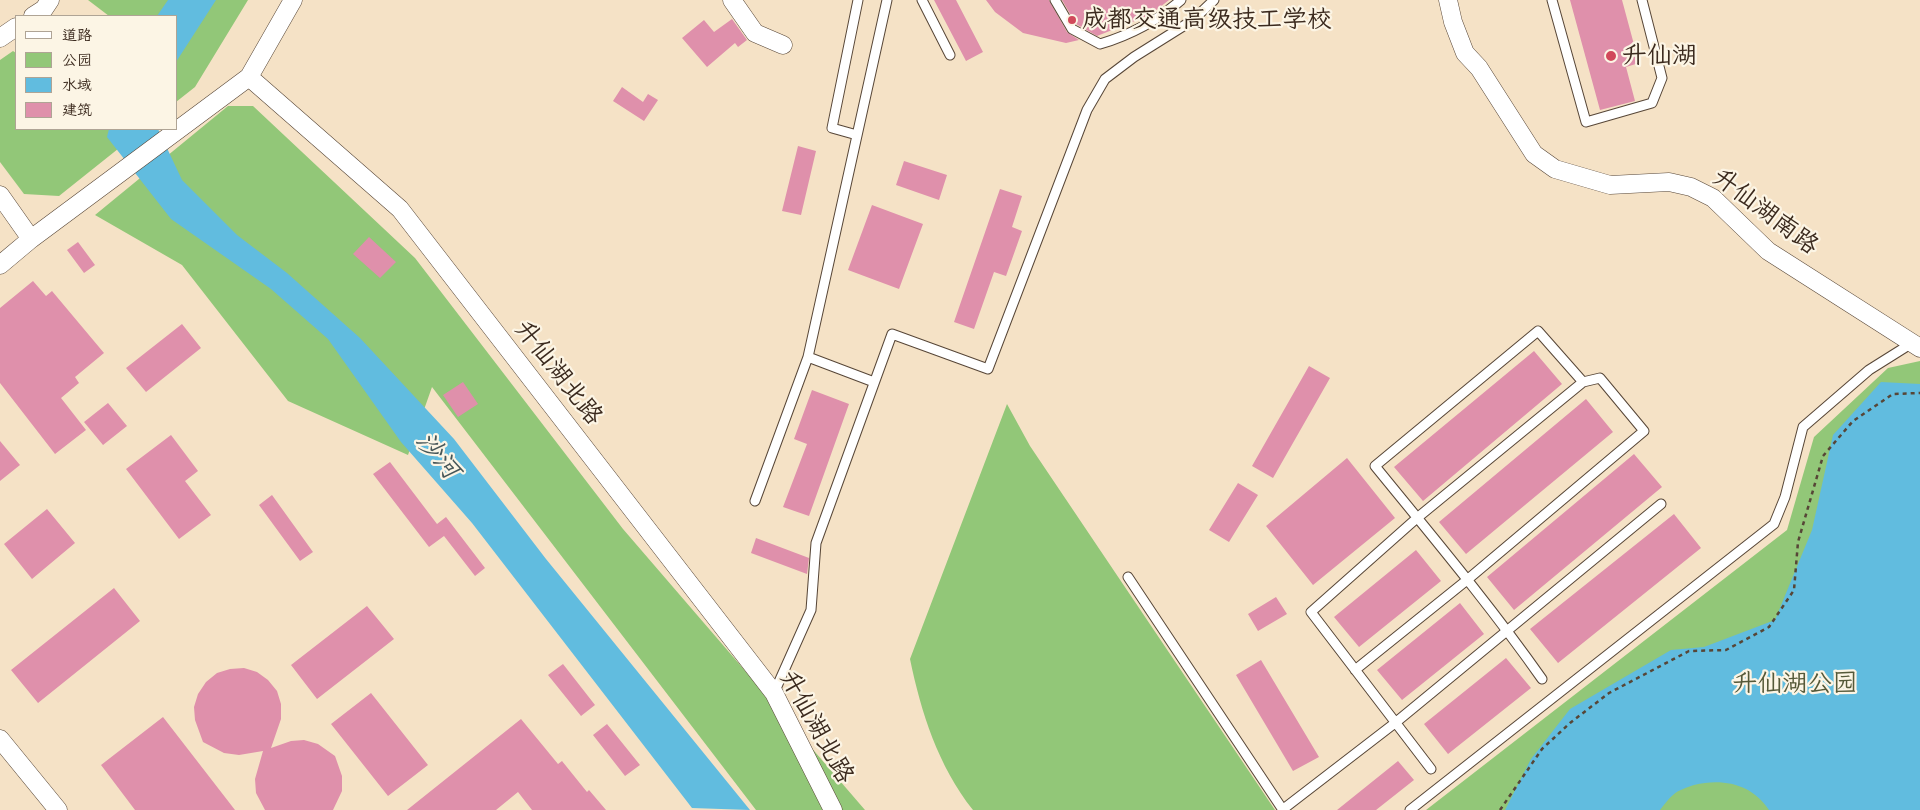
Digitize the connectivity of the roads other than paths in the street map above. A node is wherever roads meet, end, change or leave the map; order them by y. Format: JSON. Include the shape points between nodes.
{"nodes":[{"id":1,"x":50,"y":0,"type":"edge"},
{"id":2,"x":293,"y":0,"type":"edge"},
{"id":3,"x":732,"y":0,"type":"edge"},
{"id":4,"x":858,"y":0,"type":"edge"},
{"id":5,"x":887,"y":0,"type":"edge"},
{"id":6,"x":922,"y":0,"type":"edge"},
{"id":7,"x":1054,"y":0,"type":"edge"},
{"id":8,"x":1181,"y":0,"type":"edge"},
{"id":9,"x":1214,"y":0,"type":"edge"},
{"id":10,"x":1448,"y":0,"type":"edge"},
{"id":11,"x":1552,"y":0,"type":"edge"},
{"id":12,"x":1642,"y":0,"type":"edge"},
{"id":13,"x":35,"y":15,"type":"edge"},
{"id":14,"x":15,"y":28,"type":"edge"},
{"id":15,"x":0,"y":38,"type":"edge"},
{"id":16,"x":784,"y":45,"type":"dead end"},
{"id":17,"x":950,"y":55,"type":"dead end"},
{"id":18,"x":249,"y":77,"type":"junction"},
{"id":19,"x":857,"y":135,"type":"junction"},
{"id":20,"x":0,"y":195,"type":"edge"},
{"id":21,"x":31,"y":239,"type":"junction"},
{"id":22,"x":0,"y":265,"type":"edge"},
{"id":23,"x":1916,"y":346,"type":"edge"},
{"id":24,"x":808,"y":357,"type":"junction"},
{"id":25,"x":874,"y":382,"type":"junction"},
{"id":26,"x":1583,"y":382,"type":"junction"},
{"id":27,"x":755,"y":501,"type":"dead end"},
{"id":28,"x":1661,"y":504,"type":"dead end"},
{"id":29,"x":1416,"y":518,"type":"junction"},
{"id":30,"x":1128,"y":577,"type":"dead end"},
{"id":31,"x":1467,"y":580,"type":"junction"},
{"id":32,"x":1508,"y":630,"type":"junction"},
{"id":33,"x":1355,"y":670,"type":"junction"},
{"id":34,"x":1542,"y":679,"type":"dead end"},
{"id":35,"x":774,"y":693,"type":"junction"},
{"id":36,"x":1396,"y":723,"type":"junction"},
{"id":37,"x":0,"y":739,"type":"edge"},
{"id":38,"x":1431,"y":769,"type":"dead end"},
{"id":39,"x":58,"y":810,"type":"edge"},
{"id":40,"x":832,"y":810,"type":"edge"},
{"id":41,"x":1283,"y":810,"type":"edge"},
{"id":42,"x":1410,"y":810,"type":"edge"}],
"edges":[{"from":1,"to":13,"type":"street"},
{"from":2,"to":18,"type":"street"},
{"from":3,"to":16,"type":"street","via":[[755,33]]},
{"from":4,"to":19,"type":"lane","via":[[832,128]]},
{"from":5,"to":19,"type":"lane"},
{"from":6,"to":17,"type":"lane"},
{"from":7,"to":8,"type":"lane","via":[[1072,30],[1100,44],[1122,37],[1164,15]]},
{"from":9,"to":25,"type":"lane","via":[[1193,20],[1105,79],[1086,110],[988,369],[892,334]]},
{"from":10,"to":23,"type":"street","name":"升仙湖南路","via":[[1452,22],[1466,52],[1534,154],[1555,169],[1610,185],[1669,182],[1691,187],[1713,198],[1768,251]]},
{"from":11,"to":12,"type":"lane","via":[[1586,122],[1652,103],[1662,78]]},
{"from":14,"to":15,"type":"street"},
{"from":18,"to":21,"type":"street"},
{"from":18,"to":35,"type":"street","name":"升仙湖北路","via":[[400,209]]},
{"from":19,"to":24,"type":"lane"},
{"from":20,"to":21,"type":"street"},
{"from":21,"to":22,"type":"street"},
{"from":23,"to":42,"type":"lane","via":[[1869,370],[1803,427],[1774,524]]},
{"from":24,"to":25,"type":"lane"},
{"from":24,"to":27,"type":"lane"},
{"from":25,"to":35,"type":"lane","via":[[816,543],[811,610]]},
{"from":26,"to":29,"type":"lane"},
{"from":26,"to":29,"type":"lane","via":[[1538,331],[1375,466]]},
{"from":26,"to":31,"type":"lane","via":[[1600,378],[1644,431]]},
{"from":28,"to":32,"type":"lane"},
{"from":29,"to":31,"type":"lane"},
{"from":29,"to":33,"type":"lane","via":[[1311,612]]},
{"from":30,"to":41,"type":"lane"},
{"from":31,"to":32,"type":"lane"},
{"from":31,"to":33,"type":"lane"},
{"from":32,"to":34,"type":"lane"},
{"from":32,"to":36,"type":"lane"},
{"from":33,"to":36,"type":"lane"},
{"from":35,"to":40,"type":"street","name":"升仙湖北路"},
{"from":36,"to":38,"type":"lane"},
{"from":36,"to":41,"type":"lane"},
{"from":37,"to":39,"type":"street"}]}
